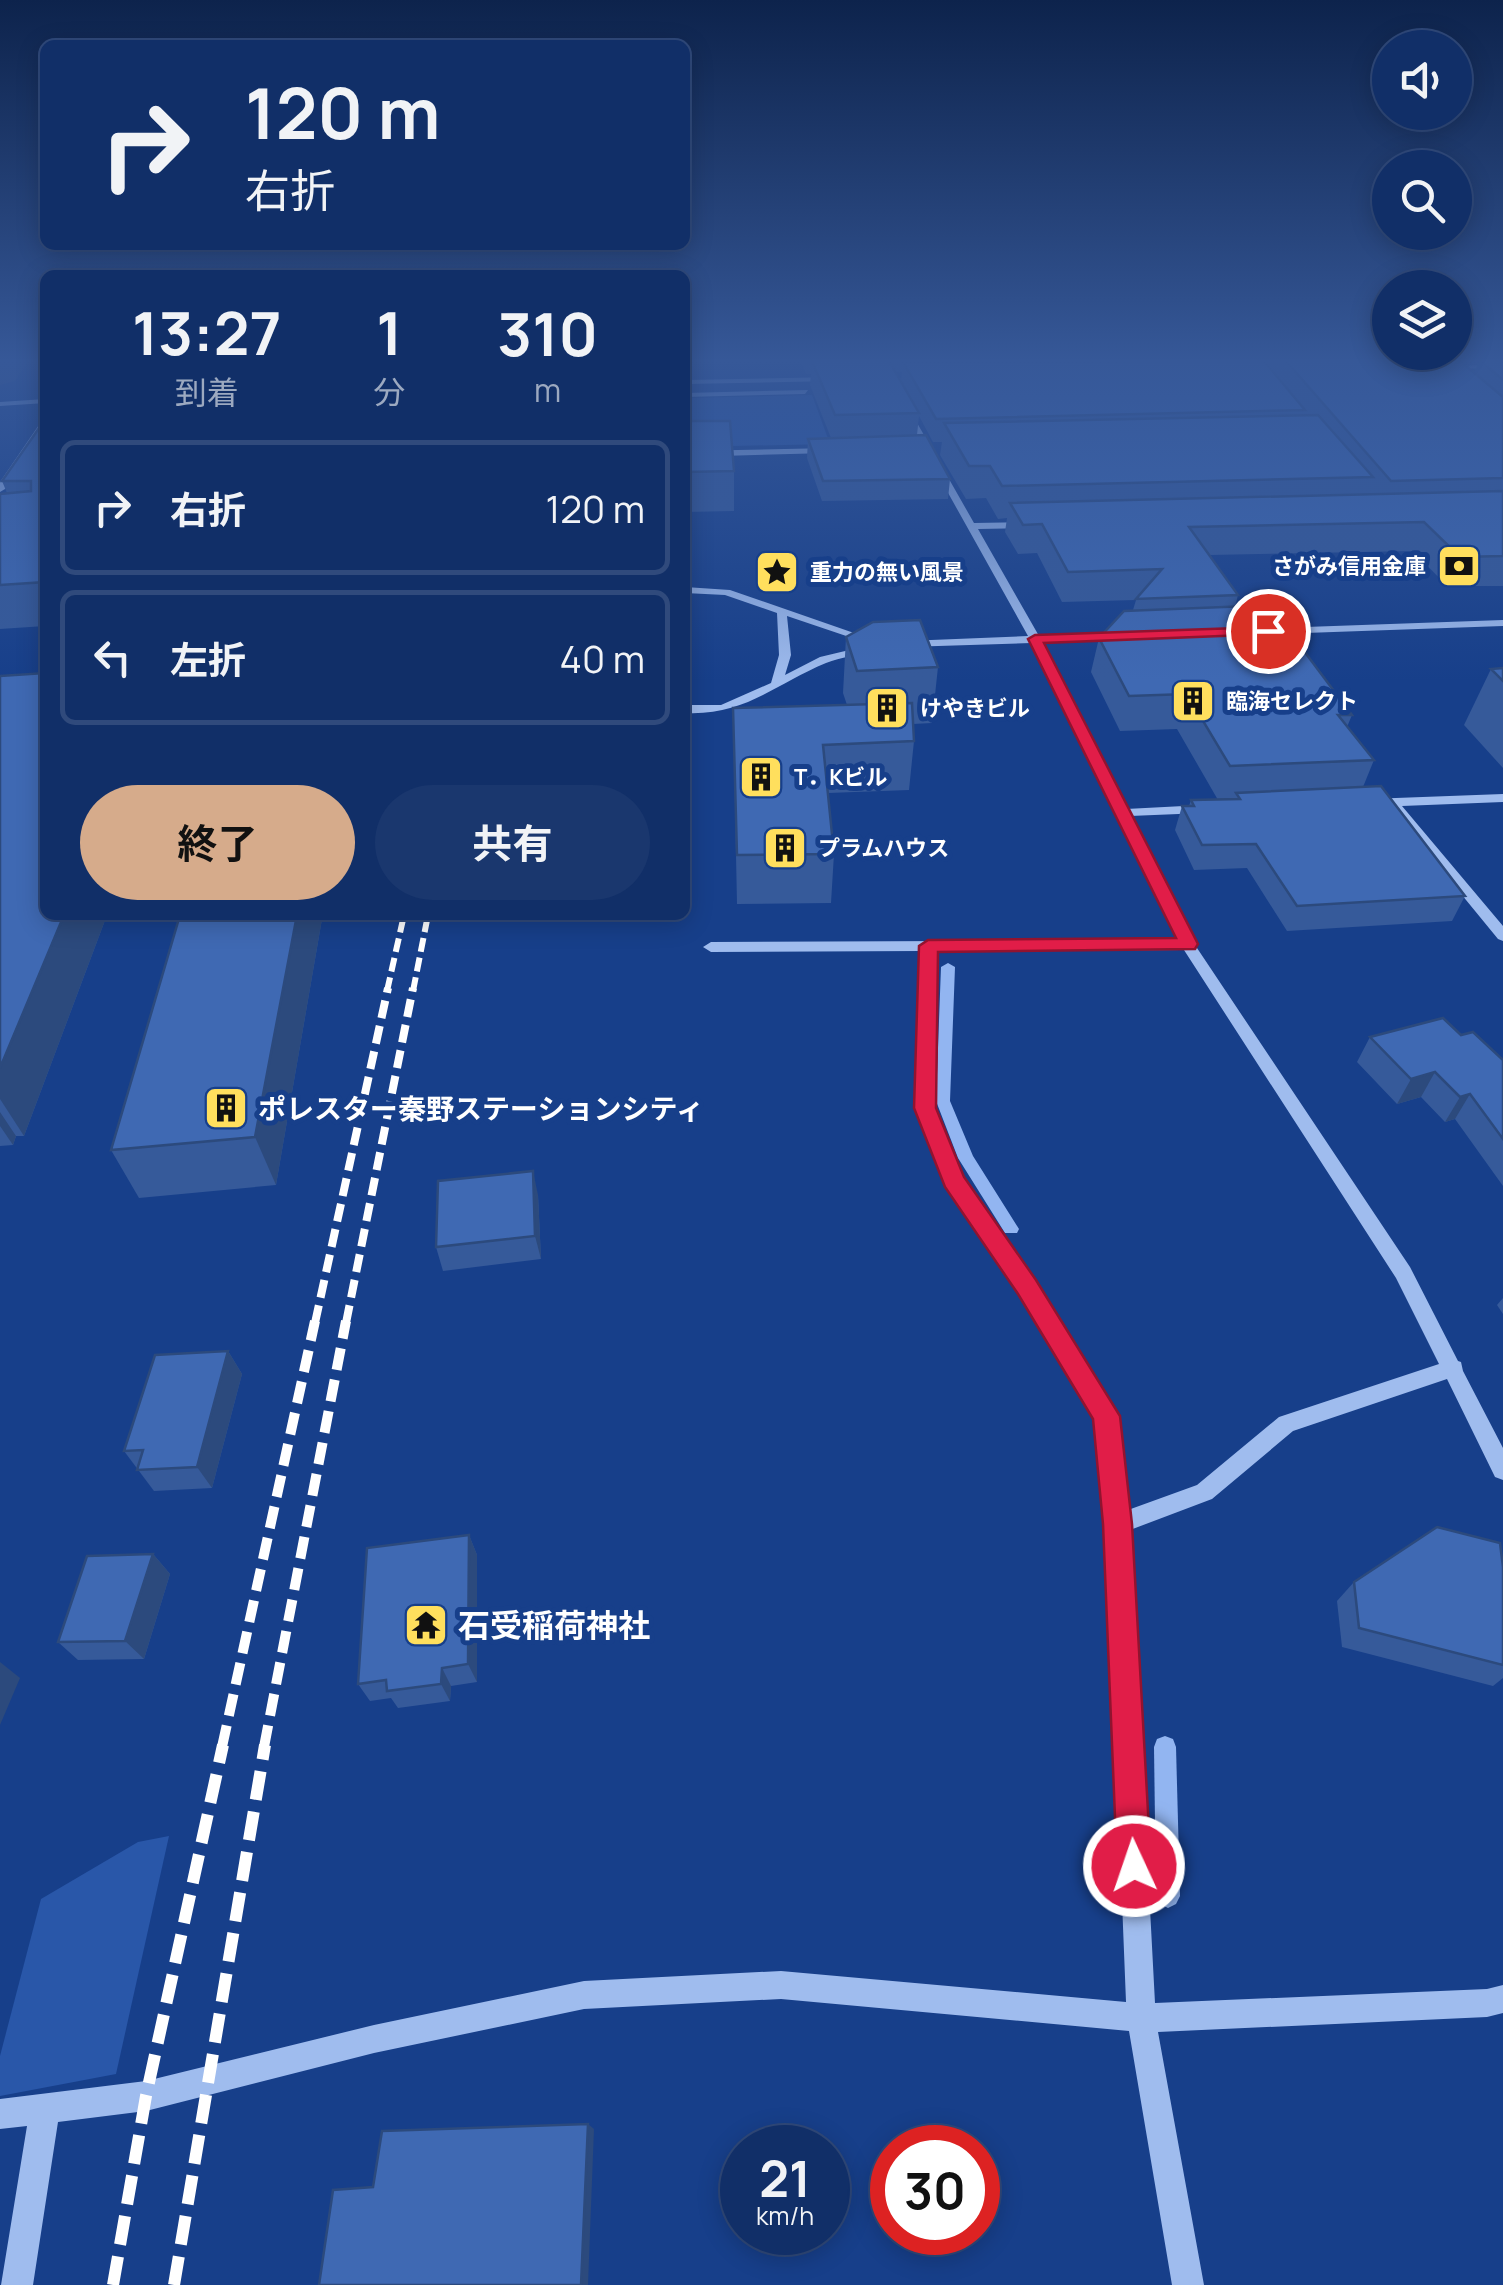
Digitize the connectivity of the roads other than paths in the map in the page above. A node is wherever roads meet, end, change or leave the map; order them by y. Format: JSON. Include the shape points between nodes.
{"nodes":[{"id":1,"x":14,"y":468,"type":"edge"},
{"id":2,"x":937,"y":468,"type":"edge"},
{"id":3,"x":0,"y":489,"type":"edge"},
{"id":4,"x":1048,"y":524,"type":"edge"},
{"id":5,"x":971,"y":526,"type":"junction"},
{"id":6,"x":690,"y":590,"type":"edge"},
{"id":7,"x":781,"y":614,"type":"junction"},
{"id":8,"x":1503,"y":623,"type":"edge"},
{"id":9,"x":1230,"y":632,"type":"edge"},
{"id":10,"x":1132,"y":636,"type":"edge"},
{"id":11,"x":1035,"y":639,"type":"junction"},
{"id":12,"x":886,"y":645,"type":"junction"},
{"id":13,"x":776,"y":686,"type":"junction"},
{"id":14,"x":690,"y":709,"type":"edge"},
{"id":15,"x":1503,"y":798,"type":"edge"},
{"id":16,"x":1392,"y":802,"type":"junction"},
{"id":17,"x":1354,"y":803,"type":"edge"},
{"id":18,"x":1224,"y":808,"type":"edge"},
{"id":19,"x":1120,"y":813,"type":"junction"},
{"id":20,"x":1503,"y":936,"type":"edge"},
{"id":21,"x":1188,"y":944,"type":"junction"},
{"id":22,"x":711,"y":946,"type":"dead end"},
{"id":23,"x":928,"y":946,"type":"junction"},
{"id":24,"x":1454,"y":1368,"type":"junction"},
{"id":25,"x":1503,"y":1470,"type":"edge"},
{"id":26,"x":1118,"y":1524,"type":"junction"},
{"id":27,"x":1503,"y":1999,"type":"edge"},
{"id":28,"x":1141,"y":2018,"type":"junction"},
{"id":29,"x":46,"y":2108,"type":"junction"},
{"id":30,"x":0,"y":2114,"type":"edge"},
{"id":31,"x":17,"y":2285,"type":"edge"},
{"id":32,"x":1188,"y":2285,"type":"edge"}],
"edges":[{"from":1,"to":3,"type":"street"},
{"from":2,"to":5,"type":"street"},
{"from":4,"to":5,"type":"street"},
{"from":5,"to":11,"type":"street"},
{"from":6,"to":7,"type":"street","via":[[726,592]]},
{"from":7,"to":12,"type":"street"},
{"from":7,"to":13,"type":"street","via":[[784,654]]},
{"from":8,"to":9,"type":"street"},
{"from":10,"to":11,"type":"street"},
{"from":11,"to":12,"type":"street"},
{"from":11,"to":19,"type":"street"},
{"from":12,"to":13,"type":"street","via":[[821,661]]},
{"from":13,"to":14,"type":"street","via":[[721,710]]},
{"from":15,"to":16,"type":"street"},
{"from":16,"to":17,"type":"street"},
{"from":16,"to":20,"type":"street"},
{"from":18,"to":19,"type":"street"},
{"from":19,"to":21,"type":"street"},
{"from":21,"to":23,"type":"street"},
{"from":21,"to":24,"type":"street","via":[[1403,1274]]},
{"from":22,"to":23,"type":"street"},
{"from":23,"to":26,"type":"street","via":[[925,1108],[954,1180],[1106,1416]]},
{"from":24,"to":25,"type":"street"},
{"from":24,"to":26,"type":"street","via":[[1286,1424],[1204,1492]]},
{"from":26,"to":28,"type":"street"},
{"from":27,"to":28,"type":"street"},
{"from":28,"to":29,"type":"street","via":[[781,1985],[584,1995],[146,2096]]},
{"from":28,"to":32,"type":"street"},
{"from":29,"to":30,"type":"street"},
{"from":29,"to":31,"type":"street"}]}
